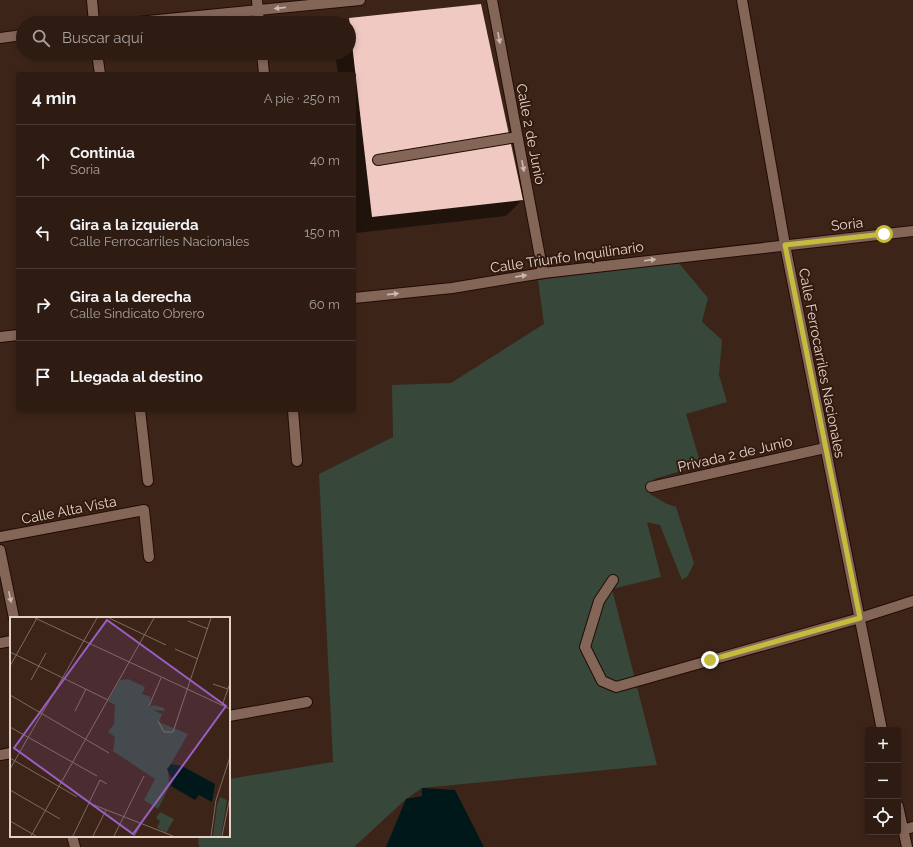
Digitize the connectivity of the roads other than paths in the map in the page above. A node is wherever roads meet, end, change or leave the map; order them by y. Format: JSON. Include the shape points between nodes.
{"nodes":[{"id":1,"x":92,"y":0,"type":"edge"},
{"id":2,"x":360,"y":0,"type":"edge"},
{"id":3,"x":492,"y":0,"type":"edge"},
{"id":4,"x":742,"y":0,"type":"edge"},
{"id":5,"x":257,"y":5,"type":"edge"},
{"id":6,"x":93,"y":16,"type":"edge"},
{"id":7,"x":178,"y":16,"type":"edge"},
{"id":8,"x":258,"y":16,"type":"edge"},
{"id":9,"x":16,"y":36,"type":"edge"},
{"id":10,"x":0,"y":38,"type":"edge"},
{"id":11,"x":99,"y":60,"type":"edge"},
{"id":12,"x":263,"y":60,"type":"edge"},
{"id":13,"x":100,"y":72,"type":"edge"},
{"id":14,"x":264,"y":72,"type":"edge"},
{"id":15,"x":517,"y":137,"type":"junction"},
{"id":16,"x":378,"y":160,"type":"dead end"},
{"id":17,"x":913,"y":231,"type":"edge"},
{"id":18,"x":785,"y":245,"type":"junction"},
{"id":19,"x":543,"y":273,"type":"junction"},
{"id":20,"x":356,"y":298,"type":"edge"},
{"id":21,"x":16,"y":335,"type":"edge"},
{"id":22,"x":0,"y":337,"type":"edge"},
{"id":23,"x":140,"y":412,"type":"edge"},
{"id":24,"x":293,"y":412,"type":"edge"},
{"id":25,"x":825,"y":448,"type":"junction"},
{"id":26,"x":297,"y":461,"type":"dead end"},
{"id":27,"x":148,"y":481,"type":"dead end"},
{"id":28,"x":651,"y":487,"type":"dead end"},
{"id":29,"x":0,"y":537,"type":"edge"},
{"id":30,"x":0,"y":550,"type":"edge"},
{"id":31,"x":149,"y":557,"type":"dead end"},
{"id":32,"x":613,"y":580,"type":"dead end"},
{"id":33,"x":913,"y":601,"type":"edge"},
{"id":34,"x":14,"y":617,"type":"edge"},
{"id":35,"x":860,"y":618,"type":"junction"},
{"id":36,"x":10,"y":641,"type":"edge"},
{"id":37,"x":0,"y":643,"type":"edge"},
{"id":38,"x":307,"y":702,"type":"dead end"},
{"id":39,"x":230,"y":716,"type":"edge"},
{"id":40,"x":881,"y":727,"type":"edge"},
{"id":41,"x":10,"y":753,"type":"edge"},
{"id":42,"x":0,"y":755,"type":"edge"},
{"id":43,"x":901,"y":813,"type":"edge"},
{"id":44,"x":908,"y":829,"type":"edge"},
{"id":45,"x":72,"y":837,"type":"edge"},
{"id":46,"x":75,"y":847,"type":"edge"},
{"id":47,"x":907,"y":847,"type":"edge"}],
"edges":[{"from":1,"to":6,"type":"street"},
{"from":2,"to":5,"type":"street","one_way":true},
{"from":3,"to":15,"type":"street","name":"Calle 2 de Junio","one_way":true},
{"from":4,"to":18,"type":"street","name":"Calle Ferrocarriles Nacionales"},
{"from":5,"to":7,"type":"street"},
{"from":5,"to":8,"type":"street"},
{"from":9,"to":10,"type":"street"},
{"from":11,"to":13,"type":"street"},
{"from":12,"to":14,"type":"street"},
{"from":15,"to":16,"type":"street"},
{"from":15,"to":19,"type":"street","name":"Calle 2 de Junio","one_way":true},
{"from":17,"to":18,"type":"street","name":"Soria"},
{"from":19,"to":18,"type":"street","name":"Calle Triunfo Inquilinario","one_way":true},
{"from":18,"to":25,"type":"street","name":"Calle Ferrocarriles Nacionales"},
{"from":20,"to":19,"type":"street","name":"Calle Triunfo Inquilinario","one_way":true,"via":[[452,288]]},
{"from":21,"to":22,"type":"street"},
{"from":23,"to":27,"type":"street"},
{"from":24,"to":26,"type":"street"},
{"from":25,"to":28,"type":"street","name":"Privada 2 de Junio"},
{"from":25,"to":35,"type":"street","name":"Calle Ferrocarriles Nacionales"},
{"from":29,"to":31,"type":"street","name":"Calle Alta Vista","via":[[144,510]]},
{"from":30,"to":34,"type":"street","one_way":true},
{"from":32,"to":35,"type":"street","via":[[598,601],[586,647],[602,680],[616,687]]},
{"from":33,"to":35,"type":"street"},
{"from":35,"to":40,"type":"street","name":"Calle Ferrocarriles Nacionales"},
{"from":36,"to":37,"type":"street"},
{"from":38,"to":39,"type":"street"},
{"from":41,"to":42,"type":"street"},
{"from":43,"to":44,"type":"street"},
{"from":44,"to":47,"type":"street"},
{"from":45,"to":46,"type":"street"}]}
